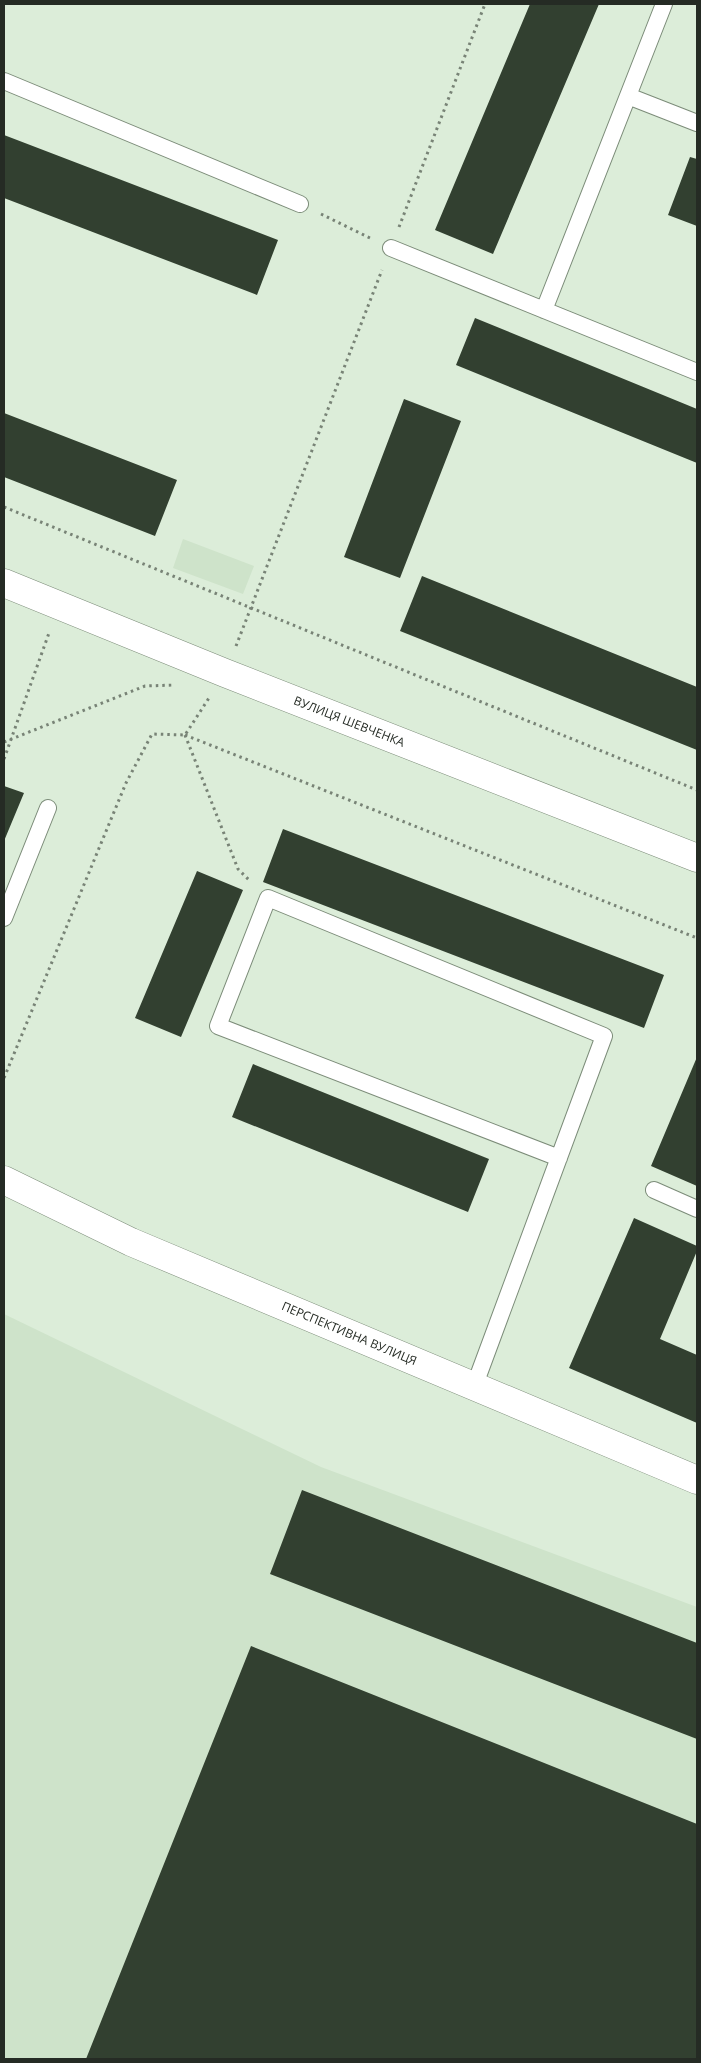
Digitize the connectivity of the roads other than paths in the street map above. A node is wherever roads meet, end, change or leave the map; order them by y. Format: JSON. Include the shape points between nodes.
{"nodes":[{"id":1,"x":664,"y":4,"type":"edge"},
{"id":2,"x":4,"y":81,"type":"edge"},
{"id":3,"x":628,"y":96,"type":"junction"},
{"id":4,"x":697,"y":123,"type":"edge"},
{"id":5,"x":300,"y":204,"type":"road end"},
{"id":6,"x":391,"y":248,"type":"road end"},
{"id":7,"x":544,"y":310,"type":"junction"},
{"id":8,"x":697,"y":372,"type":"edge"},
{"id":9,"x":4,"y":583,"type":"edge"},
{"id":10,"x":48,"y":808,"type":"dead end"},
{"id":11,"x":697,"y":858,"type":"edge"},
{"id":12,"x":4,"y":918,"type":"edge"},
{"id":13,"x":559,"y":1158,"type":"junction"},
{"id":14,"x":4,"y":1180,"type":"edge"},
{"id":15,"x":654,"y":1190,"type":"dead end"},
{"id":16,"x":697,"y":1208,"type":"edge"},
{"id":17,"x":474,"y":1387,"type":"junction"},
{"id":18,"x":697,"y":1480,"type":"edge"}],
"edges":[{"from":1,"to":3,"type":"lane"},
{"from":2,"to":5,"type":"lane"},
{"from":3,"to":4,"type":"lane"},
{"from":3,"to":7,"type":"lane"},
{"from":6,"to":7,"type":"lane"},
{"from":7,"to":8,"type":"lane"},
{"from":9,"to":11,"type":"street","name":"ВУЛИЦЯ ШЕВЧЕНКА"},
{"from":10,"to":12,"type":"lane"},
{"from":13,"to":13,"type":"lane","via":[[604,1036],[268,898],[218,1026]]},
{"from":13,"to":17,"type":"lane"},
{"from":14,"to":17,"type":"street","name":"ПЕРСПЕКТИВНА ВУЛИЦЯ","via":[[131,1242]]},
{"from":15,"to":16,"type":"lane"},
{"from":17,"to":18,"type":"street","name":"ПЕРСПЕКТИВНА ВУЛИЦЯ"}]}
